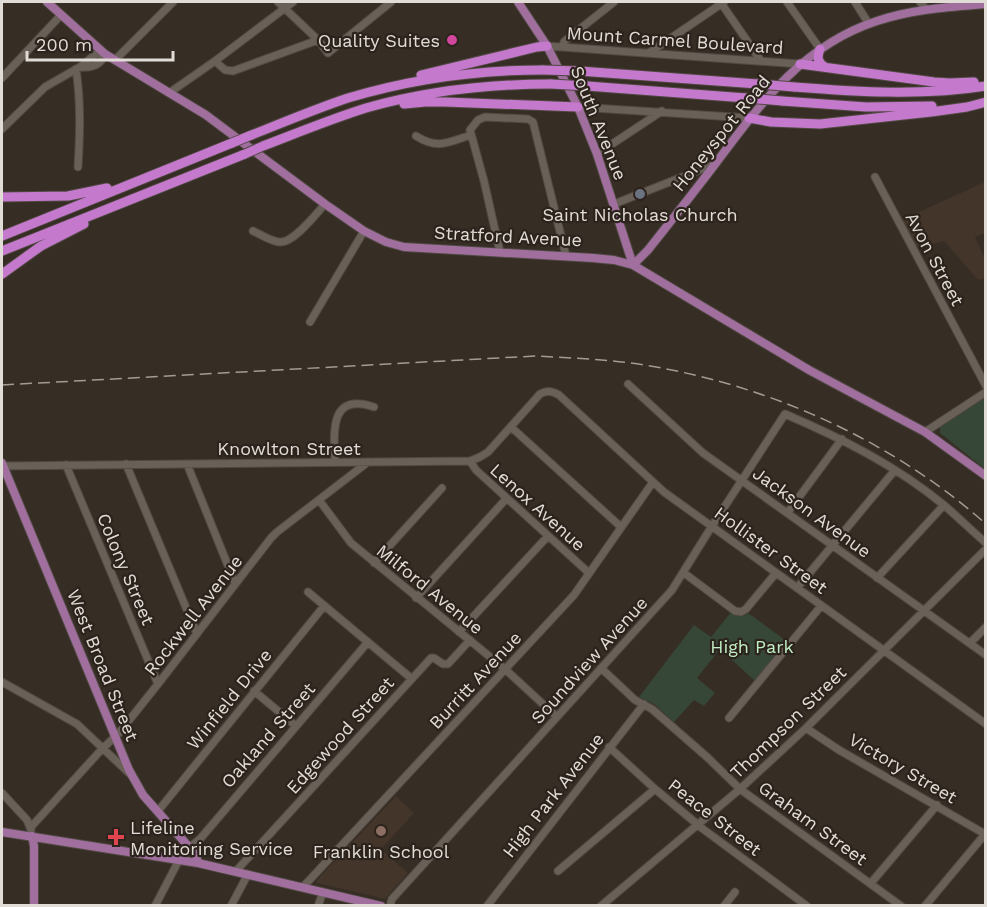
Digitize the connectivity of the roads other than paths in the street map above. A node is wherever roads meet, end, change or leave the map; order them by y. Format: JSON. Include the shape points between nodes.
{"nodes":[{"id":1,"x":47,"y":2,"type":"edge"},
{"id":2,"x":173,"y":2,"type":"edge"},
{"id":3,"x":278,"y":2,"type":"edge"},
{"id":4,"x":293,"y":2,"type":"edge"},
{"id":5,"x":391,"y":2,"type":"edge"},
{"id":6,"x":521,"y":2,"type":"edge"},
{"id":7,"x":614,"y":2,"type":"edge"},
{"id":8,"x":722,"y":2,"type":"edge"},
{"id":9,"x":787,"y":2,"type":"edge"},
{"id":10,"x":855,"y":2,"type":"edge"},
{"id":11,"x":986,"y":4,"type":"edge"},
{"id":12,"x":923,"y":5,"type":"edge"},
{"id":13,"x":285,"y":8,"type":"junction"},
{"id":14,"x":61,"y":15,"type":"junction"},
{"id":15,"x":869,"y":24,"type":"junction"},
{"id":16,"x":318,"y":40,"type":"junction"},
{"id":17,"x":547,"y":46,"type":"junction"},
{"id":18,"x":563,"y":46,"type":"junction"},
{"id":19,"x":820,"y":49,"type":"junction"},
{"id":20,"x":649,"y":53,"type":"junction"},
{"id":21,"x":105,"y":54,"type":"junction"},
{"id":22,"x":115,"y":60,"type":"junction"},
{"id":23,"x":215,"y":61,"type":"junction"},
{"id":24,"x":761,"y":61,"type":"junction"},
{"id":25,"x":800,"y":64,"type":"junction"},
{"id":26,"x":78,"y":68,"type":"junction"},
{"id":27,"x":825,"y":68,"type":"junction"},
{"id":28,"x":2,"y":78,"type":"edge"},
{"id":29,"x":986,"y":84,"type":"edge"},
{"id":30,"x":169,"y":93,"type":"junction"},
{"id":31,"x":348,"y":99,"type":"junction"},
{"id":32,"x":986,"y":101,"type":"edge"},
{"id":33,"x":578,"y":107,"type":"junction"},
{"id":34,"x":662,"y":111,"type":"junction"},
{"id":35,"x":348,"y":114,"type":"junction"},
{"id":36,"x":749,"y":118,"type":"junction"},
{"id":37,"x":2,"y":129,"type":"edge"},
{"id":38,"x":471,"y":135,"type":"junction"},
{"id":39,"x":416,"y":136,"type":"dead end"},
{"id":40,"x":597,"y":154,"type":"junction"},
{"id":41,"x":715,"y":164,"type":"junction"},
{"id":42,"x":78,"y":167,"type":"dead end"},
{"id":43,"x":164,"y":170,"type":"junction"},
{"id":44,"x":875,"y":177,"type":"dead end"},
{"id":45,"x":165,"y":186,"type":"junction"},
{"id":46,"x":2,"y":197,"type":"edge"},
{"id":47,"x":325,"y":204,"type":"junction"},
{"id":48,"x":614,"y":204,"type":"junction"},
{"id":49,"x":253,"y":231,"type":"dead end"},
{"id":50,"x":364,"y":231,"type":"junction"},
{"id":51,"x":2,"y":236,"type":"edge"},
{"id":52,"x":2,"y":251,"type":"edge"},
{"id":53,"x":500,"y":252,"type":"junction"},
{"id":54,"x":566,"y":256,"type":"junction"},
{"id":55,"x":633,"y":265,"type":"junction"},
{"id":56,"x":2,"y":274,"type":"edge"},
{"id":57,"x":310,"y":322,"type":"dead end"},
{"id":58,"x":627,"y":384,"type":"dead end"},
{"id":59,"x":986,"y":386,"type":"edge"},
{"id":60,"x":986,"y":392,"type":"edge"},
{"id":61,"x":374,"y":407,"type":"dead end"},
{"id":62,"x":511,"y":427,"type":"junction"},
{"id":63,"x":925,"y":432,"type":"junction"},
{"id":64,"x":842,"y":439,"type":"junction"},
{"id":65,"x":470,"y":460,"type":"junction"},
{"id":66,"x":335,"y":462,"type":"junction"},
{"id":67,"x":368,"y":462,"type":"junction"},
{"id":68,"x":126,"y":464,"type":"junction"},
{"id":69,"x":186,"y":464,"type":"junction"},
{"id":70,"x":2,"y":465,"type":"edge"},
{"id":71,"x":66,"y":465,"type":"junction"},
{"id":72,"x":896,"y":470,"type":"junction"},
{"id":73,"x":986,"y":476,"type":"edge"},
{"id":74,"x":742,"y":480,"type":"junction"},
{"id":75,"x":653,"y":482,"type":"junction"},
{"id":76,"x":442,"y":488,"type":"dead end"},
{"id":77,"x":507,"y":499,"type":"junction"},
{"id":78,"x":319,"y":500,"type":"junction"},
{"id":79,"x":944,"y":505,"type":"junction"},
{"id":80,"x":788,"y":512,"type":"junction"},
{"id":81,"x":712,"y":526,"type":"junction"},
{"id":82,"x":621,"y":527,"type":"junction"},
{"id":83,"x":548,"y":536,"type":"junction"},
{"id":84,"x":986,"y":543,"type":"edge"},
{"id":85,"x":832,"y":545,"type":"junction"},
{"id":86,"x":986,"y":549,"type":"edge"},
{"id":87,"x":374,"y":562,"type":"junction"},
{"id":88,"x":589,"y":573,"type":"junction"},
{"id":89,"x":684,"y":573,"type":"junction"},
{"id":90,"x":776,"y":573,"type":"junction"},
{"id":91,"x":877,"y":578,"type":"junction"},
{"id":92,"x":235,"y":583,"type":"junction"},
{"id":93,"x":797,"y":588,"type":"junction"},
{"id":94,"x":308,"y":592,"type":"dead end"},
{"id":95,"x":416,"y":598,"type":"junction"},
{"id":96,"x":324,"y":606,"type":"junction"},
{"id":97,"x":822,"y":606,"type":"junction"},
{"id":98,"x":923,"y":610,"type":"junction"},
{"id":99,"x":986,"y":627,"type":"edge"},
{"id":100,"x":459,"y":632,"type":"junction"},
{"id":101,"x":197,"y":634,"type":"junction"},
{"id":102,"x":470,"y":640,"type":"junction"},
{"id":103,"x":368,"y":642,"type":"junction"},
{"id":104,"x":970,"y":644,"type":"junction"},
{"id":105,"x":884,"y":650,"type":"junction"},
{"id":106,"x":986,"y":655,"type":"edge"},
{"id":107,"x":601,"y":668,"type":"junction"},
{"id":108,"x":506,"y":670,"type":"junction"},
{"id":109,"x":412,"y":679,"type":"junction"},
{"id":110,"x":2,"y":682,"type":"edge"},
{"id":111,"x":158,"y":684,"type":"junction"},
{"id":112,"x":254,"y":691,"type":"junction"},
{"id":113,"x":644,"y":704,"type":"junction"},
{"id":114,"x":557,"y":717,"type":"junction"},
{"id":115,"x":729,"y":718,"type":"dead end"},
{"id":116,"x":986,"y":724,"type":"edge"},
{"id":117,"x":296,"y":726,"type":"junction"},
{"id":118,"x":806,"y":728,"type":"junction"},
{"id":119,"x":115,"y":737,"type":"junction"},
{"id":120,"x":609,"y":747,"type":"junction"},
{"id":121,"x":102,"y":749,"type":"junction"},
{"id":122,"x":130,"y":774,"type":"junction"},
{"id":123,"x":655,"y":789,"type":"junction"},
{"id":124,"x":740,"y":789,"type":"junction"},
{"id":125,"x":2,"y":793,"type":"edge"},
{"id":126,"x":937,"y":805,"type":"junction"},
{"id":127,"x":158,"y":811,"type":"junction"},
{"id":128,"x":698,"y":825,"type":"junction"},
{"id":129,"x":2,"y":832,"type":"edge"},
{"id":130,"x":32,"y":832,"type":"junction"},
{"id":131,"x":985,"y":833,"type":"edge"},
{"id":132,"x":190,"y":847,"type":"junction"},
{"id":133,"x":179,"y":860,"type":"junction"},
{"id":134,"x":198,"y":863,"type":"junction"},
{"id":135,"x":236,"y":871,"type":"junction"},
{"id":136,"x":558,"y":871,"type":"dead end"},
{"id":137,"x":248,"y":874,"type":"junction"},
{"id":138,"x":870,"y":883,"type":"junction"},
{"id":139,"x":303,"y":887,"type":"junction"},
{"id":140,"x":323,"y":892,"type":"junction"},
{"id":141,"x":735,"y":892,"type":"dead end"},
{"id":142,"x":796,"y":902,"type":"edge"},
{"id":143,"x":34,"y":906,"type":"edge"},
{"id":144,"x":155,"y":906,"type":"edge"},
{"id":145,"x":231,"y":906,"type":"edge"},
{"id":146,"x":318,"y":906,"type":"edge"},
{"id":147,"x":381,"y":906,"type":"edge"},
{"id":148,"x":390,"y":906,"type":"edge"},
{"id":149,"x":487,"y":906,"type":"edge"},
{"id":150,"x":602,"y":906,"type":"edge"},
{"id":151,"x":724,"y":906,"type":"edge"},
{"id":152,"x":807,"y":906,"type":"edge"},
{"id":153,"x":901,"y":906,"type":"edge"},
{"id":154,"x":925,"y":906,"type":"edge"}],
"edges":[{"from":1,"to":14,"type":"main road","name":"Stratford Avenue"},
{"from":2,"to":22,"type":"street"},
{"from":3,"to":13,"type":"street"},
{"from":4,"to":13,"type":"street"},
{"from":5,"to":16,"type":"street","via":[[330,52]]},
{"from":6,"to":17,"type":"main road","name":"South Avenue"},
{"from":7,"to":18,"type":"street"},
{"from":8,"to":20,"type":"street"},
{"from":8,"to":24,"type":"street"},
{"from":9,"to":19,"type":"street"},
{"from":10,"to":15,"type":"street"},
{"from":11,"to":12,"type":"main road","name":"Honeyspot Road"},
{"from":12,"to":15,"type":"main road","name":"Honeyspot Road"},
{"from":13,"to":16,"type":"street"},
{"from":13,"to":23,"type":"street"},
{"from":14,"to":21,"type":"main road","name":"Stratford Avenue"},
{"from":14,"to":28,"type":"street"},
{"from":15,"to":19,"type":"main road","name":"Honeyspot Road"},
{"from":16,"to":23,"type":"street","via":[[233,71],[225,70]]},
{"from":17,"to":18,"type":"street","name":"Mount Carmel Boulevard"},
{"from":17,"to":31,"type":"highway","via":[[390,83]]},
{"from":17,"to":33,"type":"main road","name":"South Avenue"},
{"from":18,"to":20,"type":"street","name":"Mount Carmel Boulevard"},
{"from":19,"to":25,"type":"main road","name":"Honeyspot Road"},
{"from":19,"to":27,"type":"highway","via":[[818,60]]},
{"from":20,"to":24,"type":"street","name":"Mount Carmel Boulevard"},
{"from":21,"to":22,"type":"main road","name":"Stratford Avenue"},
{"from":21,"to":26,"type":"street","via":[[96,65]]},
{"from":22,"to":30,"type":"main road","name":"Stratford Avenue"},
{"from":23,"to":30,"type":"street"},
{"from":24,"to":25,"type":"street","name":"Mount Carmel Boulevard"},
{"from":25,"to":27,"type":"highway"},
{"from":25,"to":36,"type":"main road","name":"Honeyspot Road"},
{"from":26,"to":37,"type":"street","via":[[45,87]]},
{"from":26,"to":42,"type":"street"},
{"from":27,"to":29,"type":"highway","via":[[934,82]]},
{"from":29,"to":31,"type":"highway","bridge":true,"via":[[943,91],[888,93],[579,71],[494,71],[439,77]]},
{"from":30,"to":47,"type":"main road","name":"Stratford Avenue","via":[[225,128]]},
{"from":31,"to":43,"type":"highway","bridge":true},
{"from":32,"to":35,"type":"highway","bridge":true,"via":[[866,107],[551,84],[447,91]]},
{"from":32,"to":36,"type":"highway","via":[[931,112],[820,124]]},
{"from":33,"to":34,"type":"street"},
{"from":33,"to":35,"type":"highway","via":[[425,102]]},
{"from":33,"to":40,"type":"main road","name":"South Avenue"},
{"from":34,"to":36,"type":"street"},
{"from":34,"to":40,"type":"street"},
{"from":35,"to":45,"type":"highway","bridge":true},
{"from":36,"to":41,"type":"main road","name":"Honeyspot Road"},
{"from":38,"to":39,"type":"street","via":[[435,144]]},
{"from":38,"to":53,"type":"street"},
{"from":38,"to":54,"type":"street","via":[[473,125],[485,117],[533,122]]},
{"from":40,"to":48,"type":"main road","name":"South Avenue"},
{"from":41,"to":48,"type":"street"},
{"from":41,"to":55,"type":"main road","name":"Honeyspot Road","via":[[645,255]]},
{"from":43,"to":46,"type":"highway","via":[[84,193]]},
{"from":43,"to":51,"type":"highway"},
{"from":44,"to":59,"type":"street","name":"Avon Street"},
{"from":45,"to":52,"type":"highway"},
{"from":45,"to":56,"type":"highway","via":[[41,246]]},
{"from":47,"to":49,"type":"street","via":[[288,241],[279,243]]},
{"from":47,"to":50,"type":"main road","name":"Stratford Avenue"},
{"from":48,"to":55,"type":"main road","name":"South Avenue"},
{"from":50,"to":53,"type":"main road","name":"Stratford Avenue","via":[[404,247]]},
{"from":50,"to":57,"type":"street"},
{"from":53,"to":54,"type":"main road","name":"Stratford Avenue"},
{"from":54,"to":55,"type":"main road","name":"Stratford Avenue"},
{"from":55,"to":63,"type":"main road","name":"Stratford Avenue","via":[[809,370]]},
{"from":58,"to":74,"type":"street","name":"Jackson Avenue","via":[[703,453]]},
{"from":60,"to":63,"type":"street"},
{"from":61,"to":66,"type":"street","via":[[360,403],[340,412],[334,430]]},
{"from":62,"to":65,"type":"street","via":[[486,454]]},
{"from":62,"to":75,"type":"street","name":"Hollister Street","via":[[537,396],[553,392]]},
{"from":62,"to":82,"type":"street"},
{"from":63,"to":73,"type":"main road","name":"Stratford Avenue"},
{"from":64,"to":72,"type":"street"},
{"from":64,"to":74,"type":"street","name":"Soundview Avenue","via":[[785,414]]},
{"from":64,"to":80,"type":"street"},
{"from":65,"to":67,"type":"street","name":"Knowlton Street"},
{"from":65,"to":77,"type":"street","name":"Lenox Avenue"},
{"from":66,"to":67,"type":"street","name":"Knowlton Street"},
{"from":66,"to":69,"type":"street","name":"Knowlton Street"},
{"from":67,"to":78,"type":"street","name":"Rockwell Avenue"},
{"from":68,"to":69,"type":"street","name":"Knowlton Street"},
{"from":68,"to":71,"type":"street","name":"Knowlton Street"},
{"from":68,"to":101,"type":"street"},
{"from":69,"to":92,"type":"street"},
{"from":70,"to":71,"type":"street","name":"Knowlton Street"},
{"from":70,"to":119,"type":"main road","name":"West Broad Street"},
{"from":71,"to":111,"type":"street","name":"Colony Street"},
{"from":72,"to":79,"type":"street"},
{"from":72,"to":85,"type":"street"},
{"from":74,"to":80,"type":"street","name":"Jackson Avenue"},
{"from":74,"to":81,"type":"street","name":"Soundview Avenue"},
{"from":75,"to":81,"type":"street","name":"Hollister Street"},
{"from":75,"to":82,"type":"street","name":"Burritt Avenue"},
{"from":76,"to":87,"type":"street"},
{"from":77,"to":83,"type":"street","name":"Lenox Avenue"},
{"from":77,"to":95,"type":"street"},
{"from":78,"to":87,"type":"street","name":"Milford Avenue","via":[[351,543]]},
{"from":78,"to":92,"type":"street","name":"Rockwell Avenue","via":[[277,532]]},
{"from":79,"to":84,"type":"street"},
{"from":79,"to":91,"type":"street"},
{"from":80,"to":85,"type":"street","name":"Jackson Avenue"},
{"from":81,"to":89,"type":"street","name":"Soundview Avenue"},
{"from":81,"to":90,"type":"street","name":"Hollister Street"},
{"from":82,"to":88,"type":"street","name":"Burritt Avenue"},
{"from":83,"to":88,"type":"street","name":"Lenox Avenue"},
{"from":83,"to":100,"type":"street"},
{"from":85,"to":91,"type":"street","name":"Jackson Avenue"},
{"from":85,"to":93,"type":"street"},
{"from":86,"to":98,"type":"street","name":"Thompson Street"},
{"from":87,"to":95,"type":"street","name":"Milford Avenue"},
{"from":88,"to":108,"type":"street","name":"Burritt Avenue"},
{"from":89,"to":90,"type":"street","via":[[741,612]]},
{"from":89,"to":107,"type":"street","name":"Soundview Avenue"},
{"from":90,"to":93,"type":"street","name":"Hollister Street"},
{"from":91,"to":98,"type":"street","name":"Jackson Avenue"},
{"from":92,"to":101,"type":"street","name":"Rockwell Avenue"},
{"from":93,"to":97,"type":"street","name":"Hollister Street"},
{"from":94,"to":96,"type":"street"},
{"from":95,"to":100,"type":"street","name":"Milford Avenue"},
{"from":96,"to":103,"type":"street"},
{"from":96,"to":112,"type":"street","name":"Winfield Drive"},
{"from":97,"to":105,"type":"street","name":"Hollister Street"},
{"from":97,"to":115,"type":"street"},
{"from":98,"to":104,"type":"street","name":"Jackson Avenue"},
{"from":98,"to":105,"type":"street","name":"Thompson Street"},
{"from":99,"to":104,"type":"street"},
{"from":100,"to":102,"type":"street","name":"Milford Avenue"},
{"from":101,"to":111,"type":"street","name":"Rockwell Avenue"},
{"from":102,"to":108,"type":"street","name":"Milford Avenue"},
{"from":102,"to":109,"type":"street","name":"Edgewood Street","via":[[448,664],[432,658]]},
{"from":103,"to":109,"type":"street"},
{"from":103,"to":117,"type":"street","name":"Oakland Street"},
{"from":104,"to":106,"type":"street","name":"Jackson Avenue"},
{"from":105,"to":116,"type":"street","name":"Hollister Street"},
{"from":105,"to":118,"type":"street","name":"Thompson Street"},
{"from":107,"to":113,"type":"street","name":"Graham Street"},
{"from":107,"to":114,"type":"street","name":"Soundview Avenue"},
{"from":108,"to":114,"type":"street","name":"Milford Avenue"},
{"from":108,"to":139,"type":"street","name":"Burritt Avenue"},
{"from":109,"to":135,"type":"street","name":"Edgewood Street"},
{"from":110,"to":121,"type":"street","via":[[77,724]]},
{"from":111,"to":119,"type":"street","name":"Rockwell Avenue"},
{"from":112,"to":117,"type":"street"},
{"from":112,"to":127,"type":"street","name":"Winfield Drive"},
{"from":113,"to":120,"type":"street","name":"High Park Avenue"},
{"from":113,"to":124,"type":"street","name":"Graham Street"},
{"from":114,"to":148,"type":"street","name":"Soundview Avenue","via":[[392,899]]},
{"from":117,"to":132,"type":"street","name":"Oakland Street"},
{"from":118,"to":124,"type":"street","name":"Thompson Street"},
{"from":118,"to":126,"type":"street","name":"Victory Street"},
{"from":119,"to":121,"type":"street","name":"Rockwell Avenue"},
{"from":119,"to":122,"type":"main road","name":"West Broad Street"},
{"from":120,"to":123,"type":"street","name":"Peace Street"},
{"from":120,"to":149,"type":"street","name":"High Park Avenue"},
{"from":121,"to":122,"type":"street"},
{"from":121,"to":130,"type":"street","name":"Rockwell Avenue"},
{"from":122,"to":127,"type":"main road","name":"West Broad Street"},
{"from":123,"to":128,"type":"street","name":"Peace Street"},
{"from":123,"to":136,"type":"street"},
{"from":124,"to":128,"type":"street","name":"Thompson Street"},
{"from":124,"to":138,"type":"street","name":"Graham Street"},
{"from":125,"to":130,"type":"street","via":[[27,820]]},
{"from":126,"to":131,"type":"street","name":"Victory Street"},
{"from":126,"to":138,"type":"street"},
{"from":127,"to":132,"type":"main road","name":"West Broad Street"},
{"from":128,"to":142,"type":"street","name":"Peace Street"},
{"from":128,"to":150,"type":"street","name":"Thompson Street"},
{"from":129,"to":130,"type":"main road"},
{"from":130,"to":133,"type":"main road"},
{"from":130,"to":143,"type":"main road"},
{"from":131,"to":154,"type":"street"},
{"from":132,"to":134,"type":"main road","name":"West Broad Street"},
{"from":133,"to":134,"type":"main road"},
{"from":133,"to":144,"type":"street"},
{"from":134,"to":135,"type":"main road"},
{"from":135,"to":137,"type":"main road"},
{"from":137,"to":139,"type":"main road"},
{"from":137,"to":145,"type":"street"},
{"from":138,"to":153,"type":"street","name":"Graham Street"},
{"from":139,"to":140,"type":"main road"},
{"from":140,"to":146,"type":"street"},
{"from":140,"to":147,"type":"main road"},
{"from":141,"to":151,"type":"street"},
{"from":142,"to":152,"type":"street","name":"Peace Street"}]}
